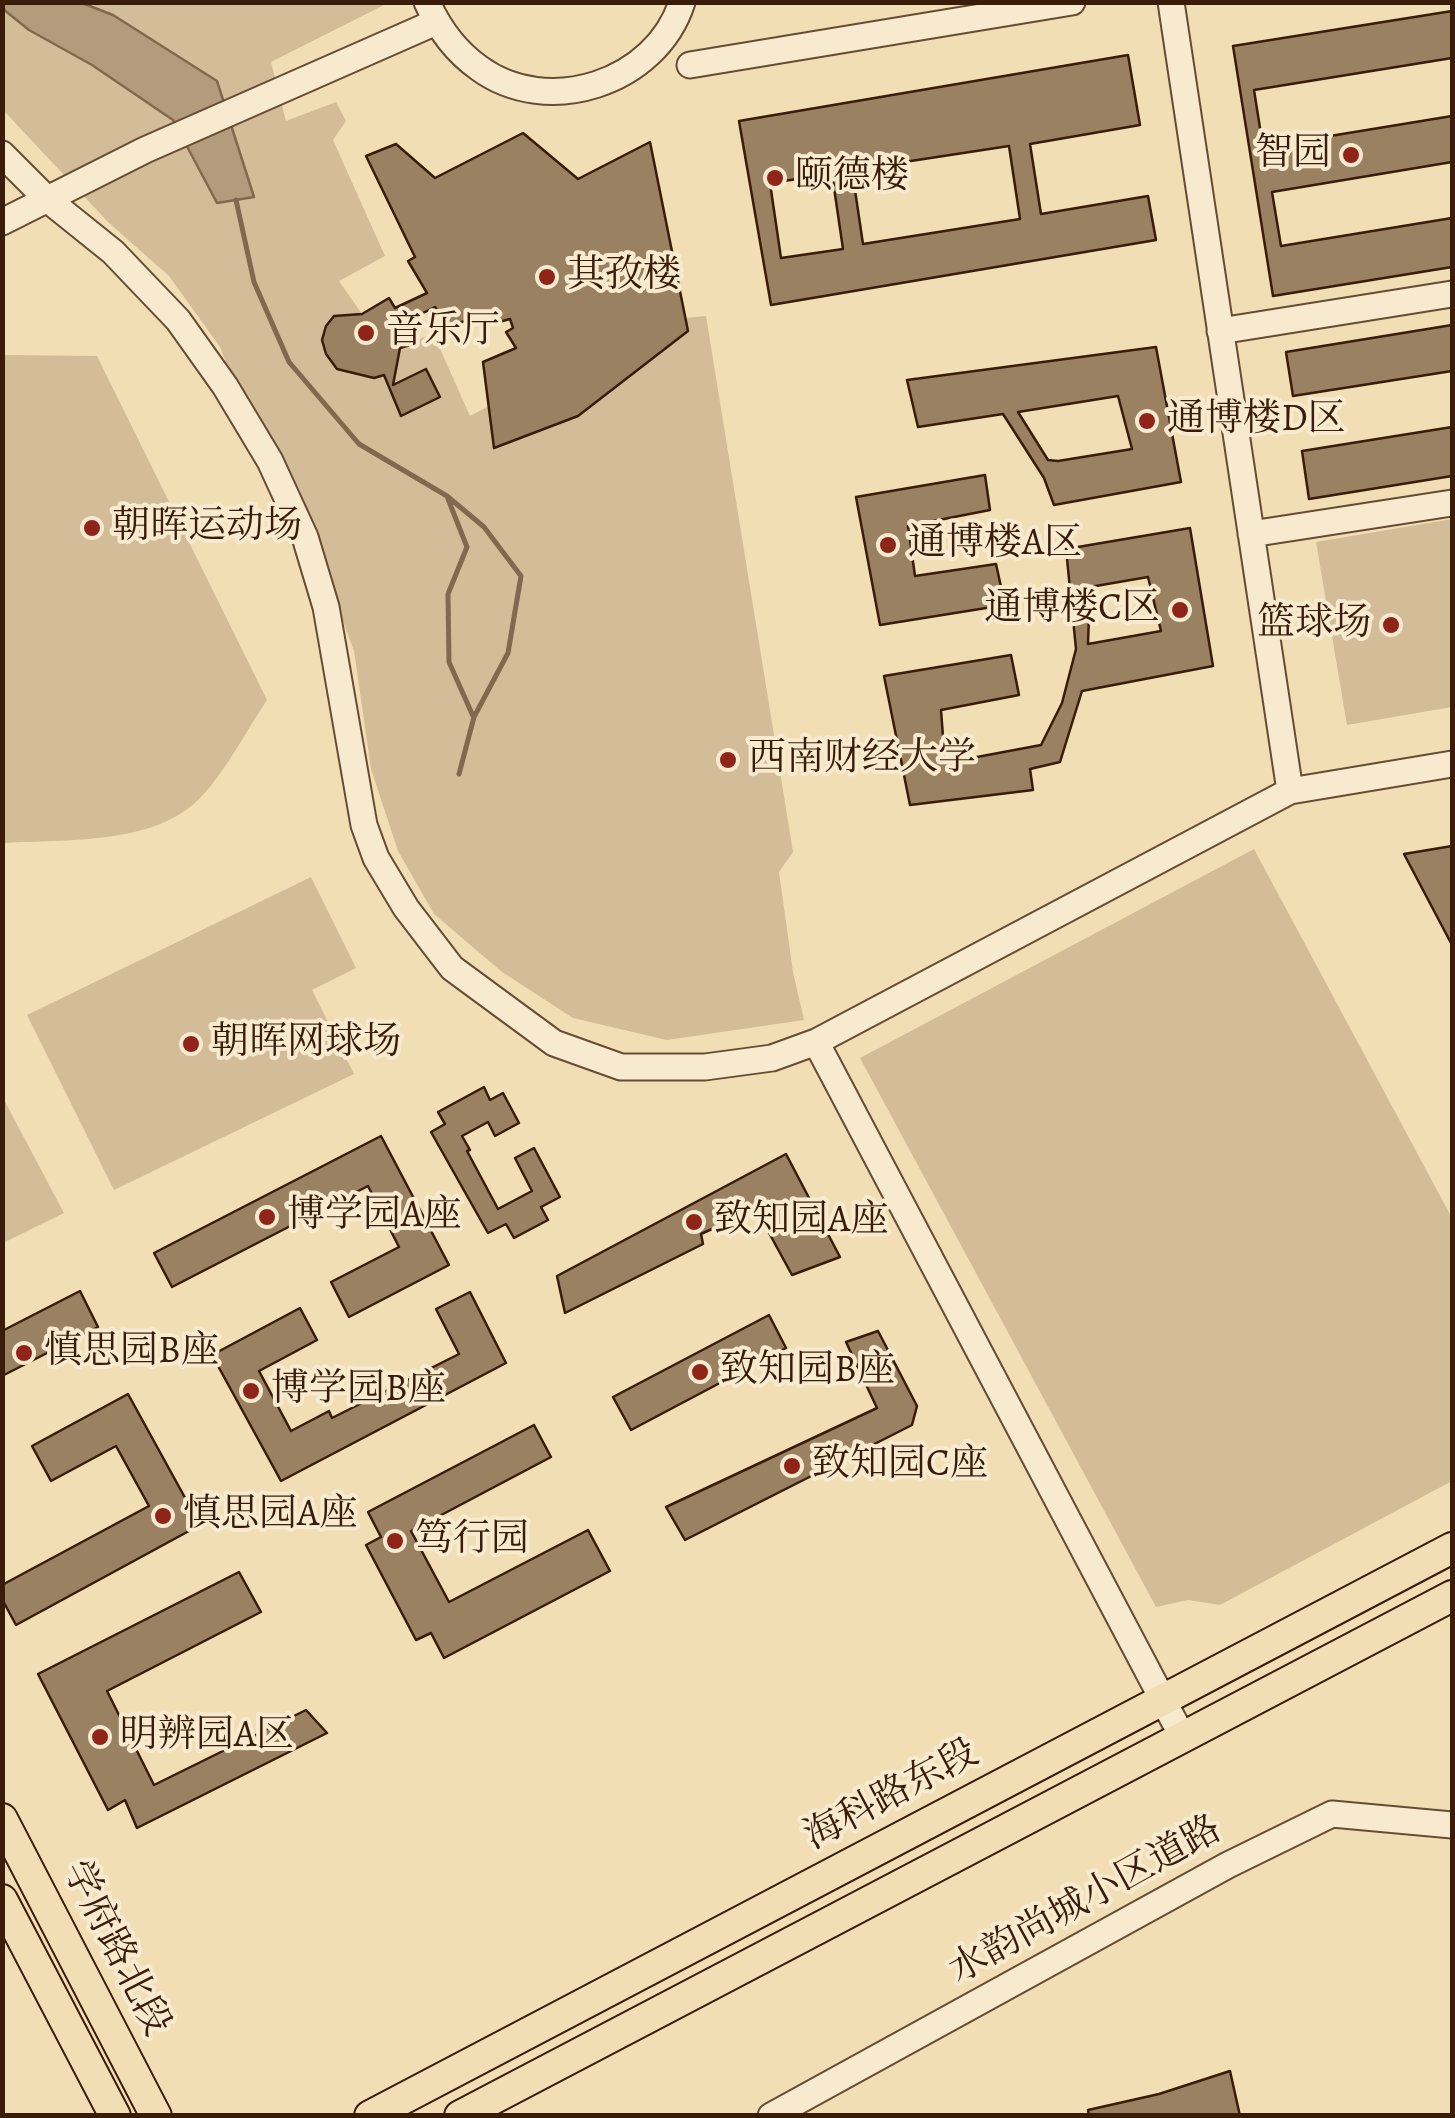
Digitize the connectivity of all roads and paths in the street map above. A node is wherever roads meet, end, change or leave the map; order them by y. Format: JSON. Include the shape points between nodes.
{"nodes":[{"id":1,"x":682,"y":2,"type":"edge"},
{"id":2,"x":1072,"y":2,"type":"edge"},
{"id":3,"x":1171,"y":2,"type":"edge"},
{"id":4,"x":431,"y":12,"type":"edge"},
{"id":5,"x":690,"y":66,"type":"dead end"},
{"id":6,"x":2,"y":154,"type":"edge"},
{"id":7,"x":47,"y":199,"type":"junction"},
{"id":8,"x":2,"y":222,"type":"edge"},
{"id":9,"x":1452,"y":294,"type":"edge"},
{"id":10,"x":1220,"y":331,"type":"junction"},
{"id":11,"x":1452,"y":503,"type":"edge"},
{"id":12,"x":1251,"y":534,"type":"junction"},
{"id":13,"x":1452,"y":764,"type":"edge"},
{"id":14,"x":1290,"y":791,"type":"junction"},
{"id":15,"x":816,"y":1042,"type":"junction"},
{"id":16,"x":1452,"y":1548,"type":"edge"},
{"id":17,"x":1452,"y":1596,"type":"edge"},
{"id":18,"x":1162,"y":1698,"type":"junction"},
{"id":19,"x":1184,"y":1738,"type":"junction"},
{"id":20,"x":2,"y":1819,"type":"edge"},
{"id":21,"x":1452,"y":1825,"type":"edge"},
{"id":22,"x":2,"y":1900,"type":"edge"},
{"id":23,"x":115,"y":2116,"type":"edge"},
{"id":24,"x":156,"y":2116,"type":"edge"},
{"id":25,"x":370,"y":2116,"type":"edge"},
{"id":26,"x":460,"y":2116,"type":"edge"},
{"id":27,"x":771,"y":2116,"type":"edge"}],
"edges":[{"from":1,"to":4,"type":"street","via":[[664,37],[631,69],[604,83],[559,92],[509,84],[482,71],[458,52]]},
{"from":2,"to":5,"type":"street"},
{"from":3,"to":10,"type":"street"},
{"from":4,"to":7,"type":"street"},
{"from":6,"to":7,"type":"street"},
{"from":7,"to":8,"type":"street"},
{"from":7,"to":15,"type":"street","via":[[113,252],[178,320],[270,461],[305,537],[326,607],[364,826],[406,908],[452,968],[554,1043],[621,1067],[705,1067],[772,1058]]},
{"from":9,"to":10,"type":"street"},
{"from":10,"to":12,"type":"street"},
{"from":11,"to":12,"type":"street"},
{"from":12,"to":14,"type":"street"},
{"from":13,"to":14,"type":"street"},
{"from":14,"to":15,"type":"street"},
{"from":15,"to":18,"type":"street"},
{"from":16,"to":18,"type":"main road","name":"海科路东段"},
{"from":17,"to":19,"type":"main road"},
{"from":18,"to":19,"type":"street"},
{"from":18,"to":25,"type":"main road","name":"海科路东段"},
{"from":19,"to":26,"type":"main road"},
{"from":20,"to":24,"type":"main road","name":"学府路北段"},
{"from":21,"to":27,"type":"street","name":"水韵尚城小区道路","via":[[1332,1814]]},
{"from":22,"to":23,"type":"main road","name":"学府路北段"}]}
